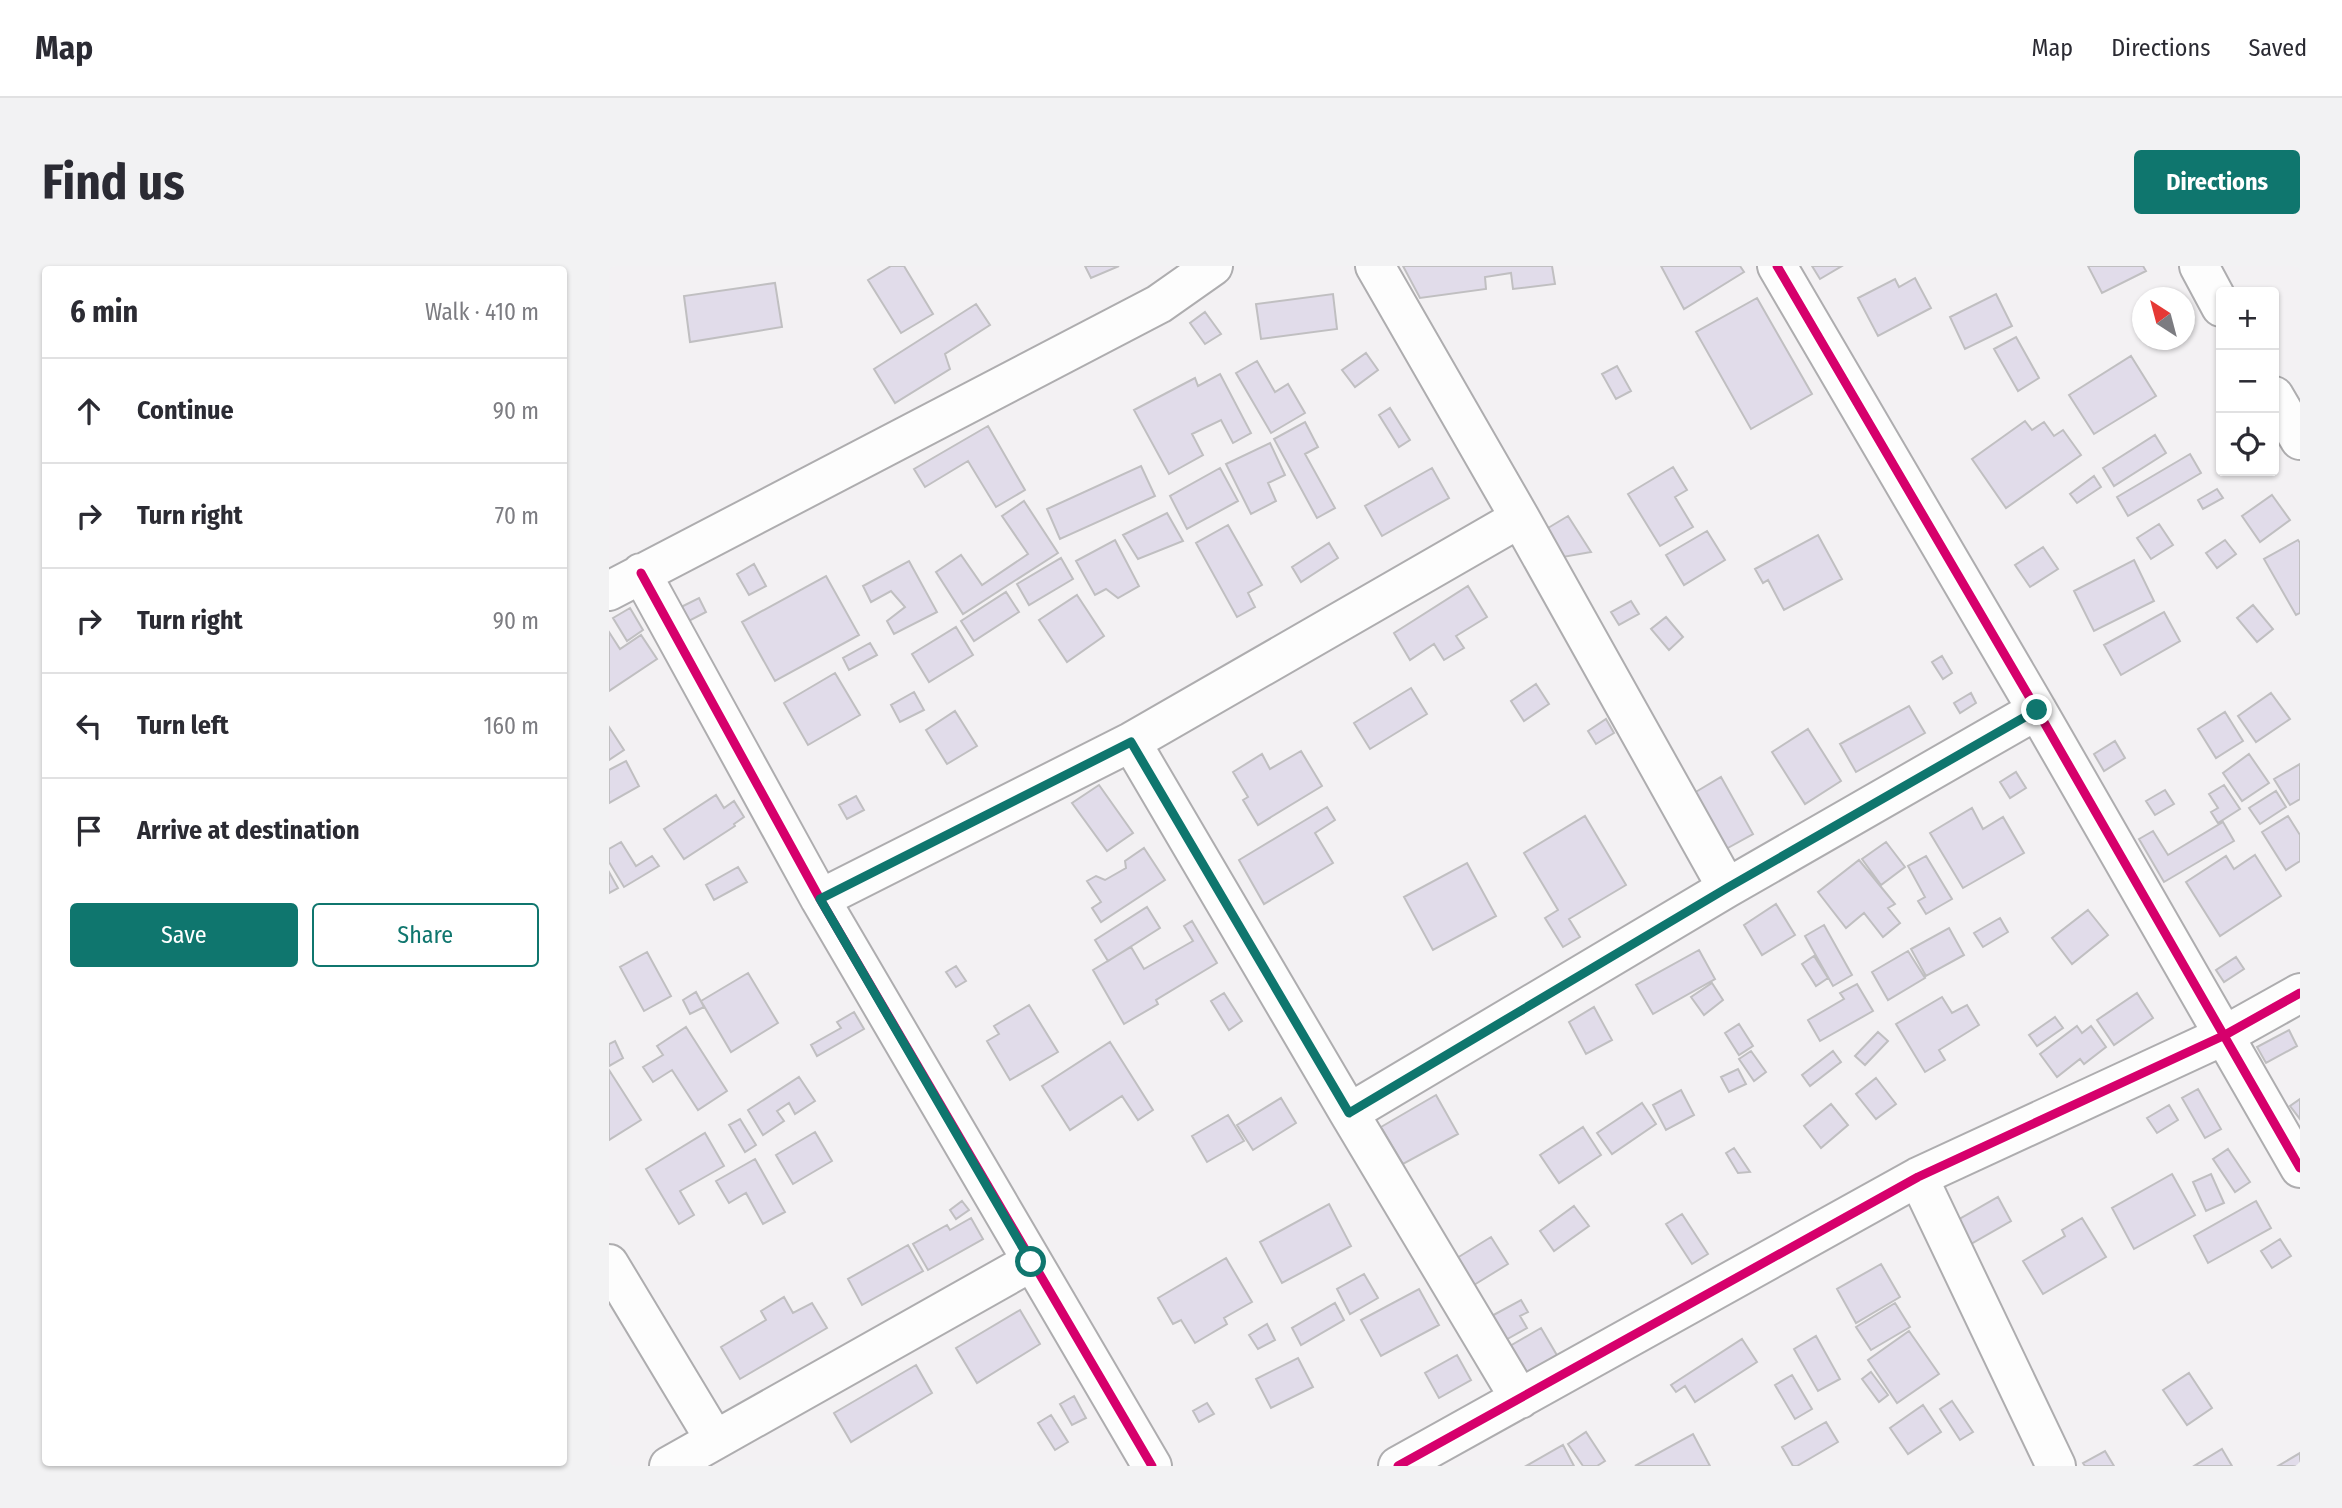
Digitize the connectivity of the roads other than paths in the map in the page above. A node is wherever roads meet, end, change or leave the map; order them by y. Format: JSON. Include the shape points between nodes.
{"nodes":[{"id":1,"x":1213,"y":266,"type":"edge"},
{"id":2,"x":1375,"y":266,"type":"edge"},
{"id":3,"x":1777,"y":266,"type":"edge"},
{"id":4,"x":2199,"y":266,"type":"edge"},
{"id":5,"x":2216,"y":298,"type":"edge"},
{"id":6,"x":2279,"y":404,"type":"edge"},
{"id":7,"x":2300,"y":440,"type":"edge"},
{"id":8,"x":1521,"y":518,"type":"junction"},
{"id":9,"x":625,"y":582,"type":"edge"},
{"id":10,"x":2037,"y":710,"type":"junction"},
{"id":11,"x":1131,"y":742,"type":"junction"},
{"id":12,"x":1727,"y":888,"type":"junction"},
{"id":13,"x":820,"y":899,"type":"junction"},
{"id":14,"x":2300,"y":993,"type":"edge"},
{"id":15,"x":2225,"y":1035,"type":"junction"},
{"id":16,"x":1349,"y":1113,"type":"junction"},
{"id":17,"x":2300,"y":1168,"type":"edge"},
{"id":18,"x":1918,"y":1177,"type":"junction"},
{"id":19,"x":1031,"y":1262,"type":"junction"},
{"id":20,"x":609,"y":1264,"type":"edge"},
{"id":21,"x":1520,"y":1399,"type":"junction"},
{"id":22,"x":715,"y":1440,"type":"junction"},
{"id":23,"x":669,"y":1466,"type":"edge"},
{"id":24,"x":1152,"y":1466,"type":"edge"},
{"id":25,"x":1398,"y":1466,"type":"edge"},
{"id":26,"x":2056,"y":1466,"type":"edge"}],
"edges":[{"from":1,"to":9,"type":"street","via":[[1159,304]]},
{"from":2,"to":8,"type":"street"},
{"from":3,"to":10,"type":"street"},
{"from":4,"to":5,"type":"street"},
{"from":6,"to":7,"type":"street"},
{"from":8,"to":11,"type":"street"},
{"from":8,"to":12,"type":"street"},
{"from":9,"to":13,"type":"street"},
{"from":10,"to":12,"type":"street"},
{"from":10,"to":15,"type":"street"},
{"from":11,"to":13,"type":"street"},
{"from":11,"to":16,"type":"street"},
{"from":12,"to":16,"type":"street"},
{"from":13,"to":19,"type":"street"},
{"from":14,"to":15,"type":"street"},
{"from":15,"to":17,"type":"street"},
{"from":15,"to":18,"type":"street"},
{"from":16,"to":21,"type":"street"},
{"from":18,"to":21,"type":"street"},
{"from":18,"to":26,"type":"street"},
{"from":19,"to":22,"type":"street"},
{"from":19,"to":24,"type":"street"},
{"from":20,"to":22,"type":"street"},
{"from":21,"to":25,"type":"street"},
{"from":22,"to":23,"type":"street"}]}
